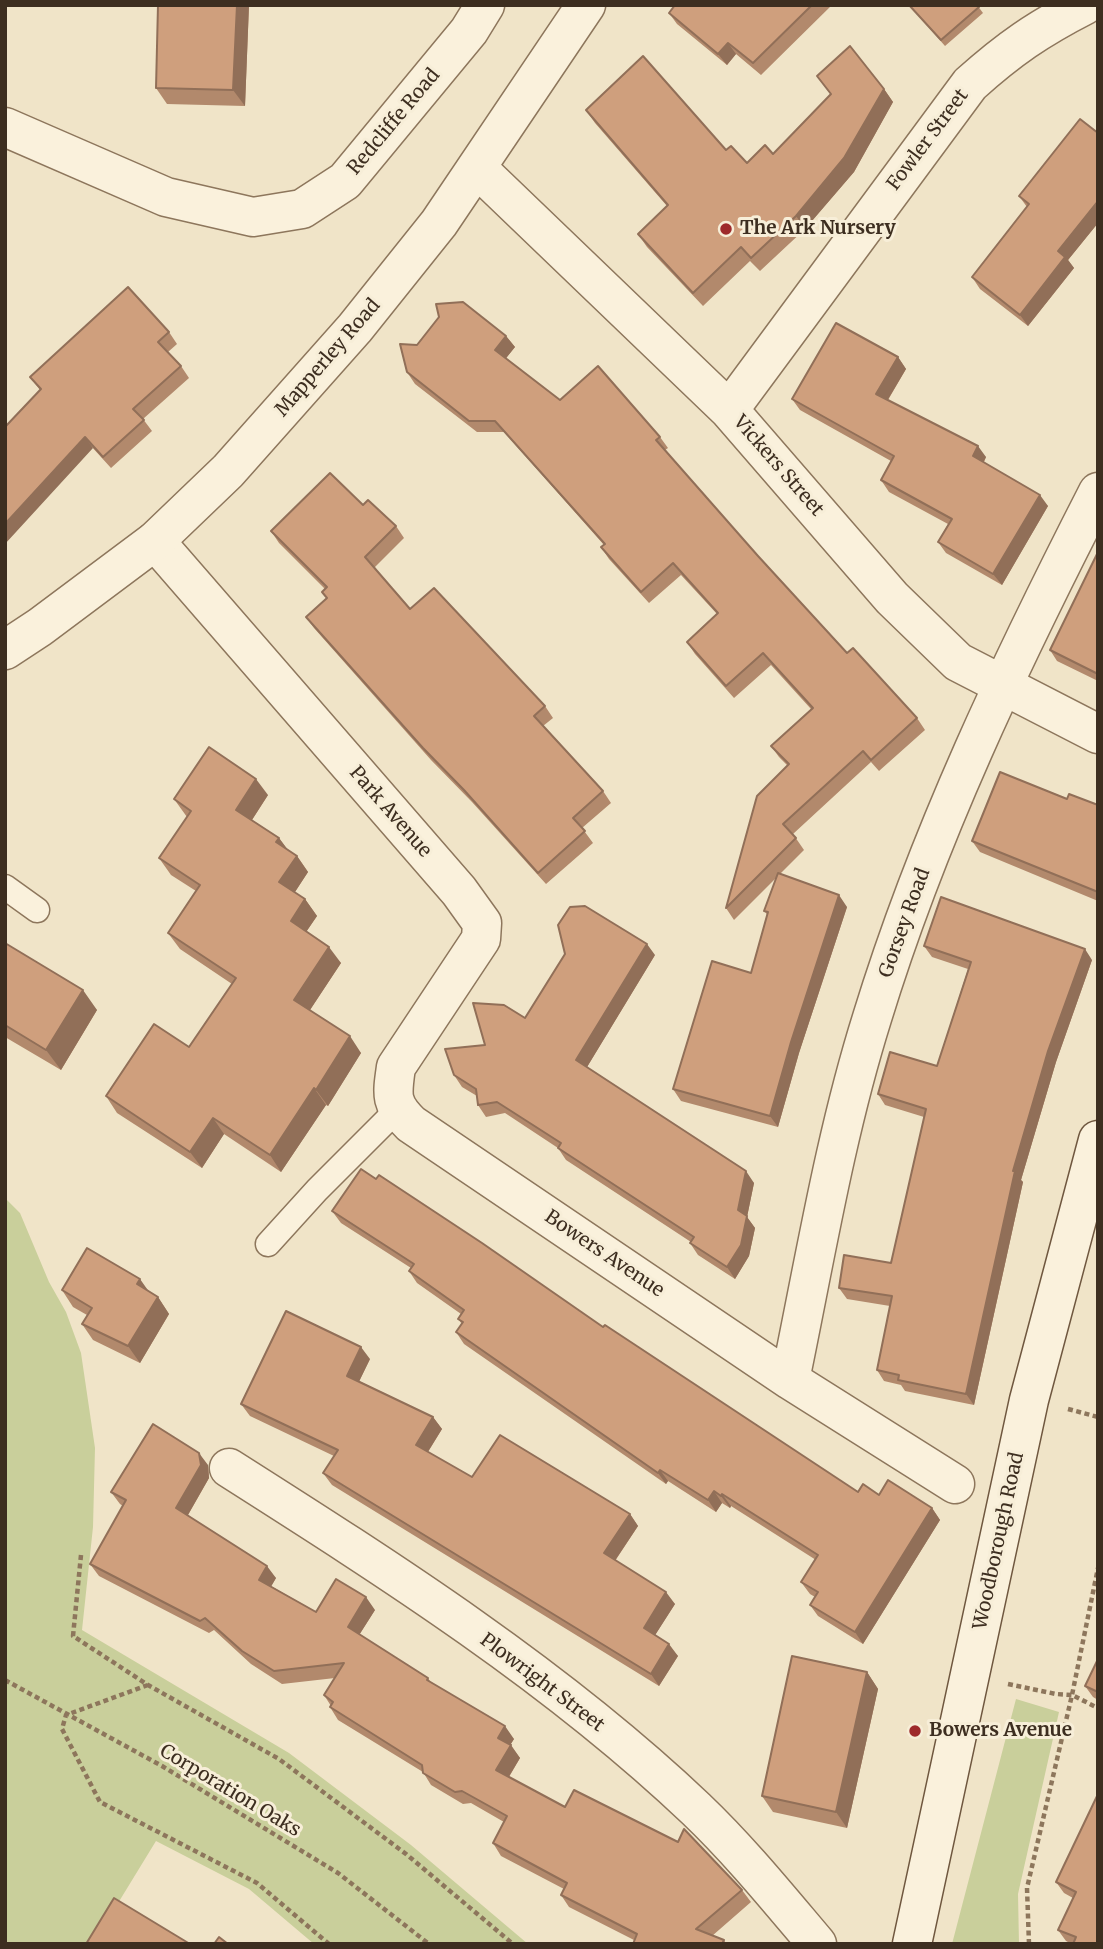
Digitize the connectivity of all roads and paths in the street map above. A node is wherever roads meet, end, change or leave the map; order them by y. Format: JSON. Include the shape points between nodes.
{"nodes":[{"id":1,"x":485,"y":5,"type":"edge"},
{"id":2,"x":586,"y":5,"type":"edge"},
{"id":3,"x":1085,"y":5,"type":"edge"},
{"id":4,"x":5,"y":127,"type":"edge"},
{"id":5,"x":477,"y":168,"type":"junction"},
{"id":6,"x":729,"y":410,"type":"junction"},
{"id":7,"x":1098,"y":492,"type":"edge"},
{"id":8,"x":155,"y":541,"type":"junction"},
{"id":9,"x":5,"y":650,"type":"edge"},
{"id":10,"x":1002,"y":687,"type":"junction"},
{"id":11,"x":1098,"y":734,"type":"edge"},
{"id":12,"x":5,"y":887,"type":"edge"},
{"id":13,"x":37,"y":910,"type":"dead end"},
{"id":14,"x":397,"y":1111,"type":"junction"},
{"id":15,"x":1098,"y":1140,"type":"edge"},
{"id":16,"x":268,"y":1244,"type":"dead end"},
{"id":17,"x":790,"y":1380,"type":"junction"},
{"id":18,"x":229,"y":1468,"type":"dead end"},
{"id":19,"x":955,"y":1483,"type":"dead end"},
{"id":20,"x":81,"y":1555,"type":"dead end"},
{"id":21,"x":1098,"y":1568,"type":"edge"},
{"id":22,"x":5,"y":1680,"type":"edge"},
{"id":23,"x":148,"y":1685,"type":"junction"},
{"id":24,"x":1026,"y":1687,"type":"dead end"},
{"id":25,"x":1072,"y":1695,"type":"junction"},
{"id":26,"x":1098,"y":1707,"type":"edge"},
{"id":27,"x":66,"y":1715,"type":"junction"},
{"id":28,"x":329,"y":1944,"type":"edge"},
{"id":29,"x":429,"y":1944,"type":"edge"},
{"id":30,"x":513,"y":1944,"type":"edge"},
{"id":31,"x":817,"y":1944,"type":"edge"},
{"id":32,"x":912,"y":1944,"type":"edge"},
{"id":33,"x":1029,"y":1944,"type":"edge"}],
"edges":[{"from":1,"to":4,"type":"street","name":"Redcliffe Road","via":[[469,31],[345,181],[302,209],[253,217],[166,197]]},
{"from":2,"to":5,"type":"street","name":"Mapperley Road"},
{"from":3,"to":6,"type":"street","name":"Fowler Street","via":[[1042,27],[970,84]]},
{"from":5,"to":6,"type":"street","name":"Vickers Street"},
{"from":5,"to":8,"type":"street","name":"Mapperley Road","via":[[355,328],[228,471]]},
{"from":6,"to":10,"type":"street","name":"Vickers Street","via":[[892,598],[958,662]]},
{"from":7,"to":10,"type":"street","name":"Gorsey Road"},
{"from":8,"to":9,"type":"street","name":"Mapperley Road"},
{"from":8,"to":14,"type":"street","name":"Park Avenue","via":[[482,923],[481,939],[396,1068],[392,1093]]},
{"from":10,"to":11,"type":"street","name":"Vickers Street"},
{"from":10,"to":17,"type":"street","name":"Gorsey Road","via":[[946,811],[872,1017],[842,1129]]},
{"from":12,"to":13,"type":"lane"},
{"from":14,"to":16,"type":"lane","via":[[282,1213]]},
{"from":14,"to":17,"type":"street","name":"Bowers Avenue"},
{"from":15,"to":32,"type":"street","name":"Woodborough Road","via":[[1029,1400]]},
{"from":17,"to":19,"type":"street","name":"Bowers Avenue"},
{"from":18,"to":31,"type":"street","name":"Plowright Street","via":[[376,1561],[608,1732],[698,1811]]},
{"from":20,"to":23,"type":"path","via":[[73,1636]]},
{"from":21,"to":25,"type":"path"},
{"from":22,"to":27,"type":"path","name":"Corporation Oaks"},
{"from":23,"to":27,"type":"path"},
{"from":23,"to":30,"type":"path","via":[[279,1759],[405,1854]]},
{"from":24,"to":25,"type":"path"},
{"from":25,"to":26,"type":"path"},
{"from":25,"to":33,"type":"path","via":[[1027,1888]]},
{"from":27,"to":28,"type":"path","via":[[61,1729],[100,1802],[257,1883]]},
{"from":27,"to":29,"type":"path","name":"Corporation Oaks","via":[[162,1766],[338,1873]]}]}
